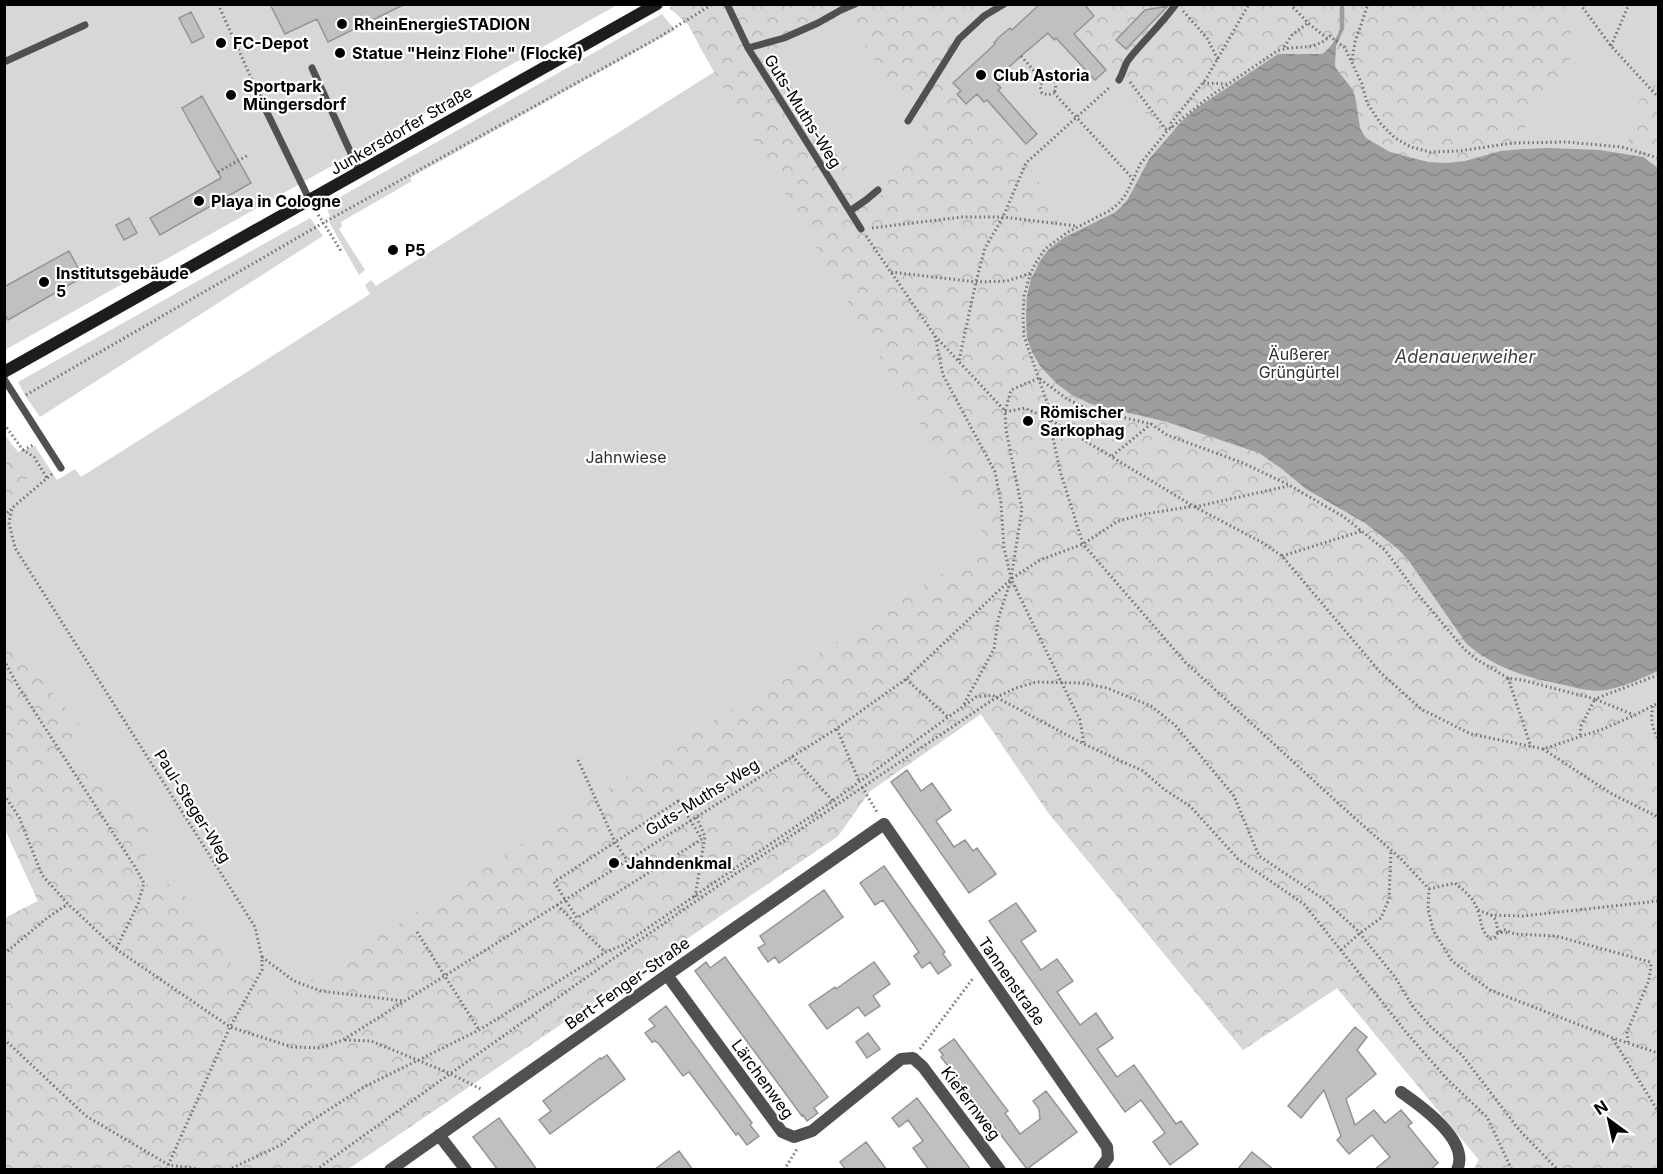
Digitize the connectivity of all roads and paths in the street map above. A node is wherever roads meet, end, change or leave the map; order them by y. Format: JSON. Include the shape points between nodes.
{"nodes":[{"id":1,"x":218,"y":4,"type":"edge"},
{"id":2,"x":657,"y":4,"type":"edge"},
{"id":3,"x":713,"y":4,"type":"edge"},
{"id":4,"x":727,"y":4,"type":"edge"},
{"id":5,"x":855,"y":4,"type":"edge"},
{"id":6,"x":1004,"y":4,"type":"edge"},
{"id":7,"x":1177,"y":4,"type":"edge"},
{"id":8,"x":1249,"y":4,"type":"edge"},
{"id":9,"x":1290,"y":4,"type":"edge"},
{"id":10,"x":1368,"y":4,"type":"edge"},
{"id":11,"x":1580,"y":4,"type":"edge"},
{"id":12,"x":1629,"y":4,"type":"edge"},
{"id":13,"x":1308,"y":23,"type":"junction"},
{"id":14,"x":85,"y":25,"type":"dead end"},
{"id":15,"x":1329,"y":38,"type":"junction"},
{"id":16,"x":1611,"y":46,"type":"junction"},
{"id":17,"x":748,"y":48,"type":"junction"},
{"id":18,"x":1283,"y":49,"type":"junction"},
{"id":19,"x":1022,"y":56,"type":"dead end"},
{"id":20,"x":1218,"y":60,"type":"junction"},
{"id":21,"x":4,"y":62,"type":"edge"},
{"id":22,"x":1352,"y":62,"type":"junction"},
{"id":23,"x":312,"y":68,"type":"dead end"},
{"id":24,"x":1124,"y":73,"type":"junction"},
{"id":25,"x":1119,"y":80,"type":"joint"},
{"id":26,"x":1042,"y":81,"type":"junction"},
{"id":27,"x":1203,"y":83,"type":"junction"},
{"id":28,"x":1228,"y":84,"type":"junction"},
{"id":29,"x":1054,"y":93,"type":"junction"},
{"id":30,"x":1659,"y":97,"type":"edge"},
{"id":31,"x":260,"y":99,"type":"joint"},
{"id":32,"x":1076,"y":118,"type":"junction"},
{"id":33,"x":908,"y":121,"type":"dead end"},
{"id":34,"x":1169,"y":130,"type":"junction"},
{"id":35,"x":248,"y":155,"type":"dead end"},
{"id":36,"x":1658,"y":157,"type":"edge"},
{"id":37,"x":218,"y":172,"type":"dead end"},
{"id":38,"x":360,"y":173,"type":"junction"},
{"id":39,"x":1133,"y":179,"type":"junction"},
{"id":40,"x":878,"y":190,"type":"dead end"},
{"id":41,"x":310,"y":201,"type":"junction"},
{"id":42,"x":850,"y":211,"type":"junction"},
{"id":43,"x":1003,"y":217,"type":"junction"},
{"id":44,"x":323,"y":223,"type":"junction"},
{"id":45,"x":1079,"y":226,"type":"junction"},
{"id":46,"x":861,"y":229,"type":"joint"},
{"id":47,"x":868,"y":240,"type":"dead end"},
{"id":48,"x":341,"y":251,"type":"dead end"},
{"id":49,"x":891,"y":272,"type":"junction"},
{"id":50,"x":1030,"y":273,"type":"junction"},
{"id":51,"x":976,"y":282,"type":"junction"},
{"id":52,"x":935,"y":336,"type":"junction"},
{"id":53,"x":959,"y":361,"type":"junction"},
{"id":54,"x":5,"y":373,"type":"edge"},
{"id":55,"x":1039,"y":378,"type":"junction"},
{"id":56,"x":18,"y":400,"type":"junction"},
{"id":57,"x":1005,"y":412,"type":"junction"},
{"id":58,"x":1049,"y":419,"type":"junction"},
{"id":59,"x":4,"y":424,"type":"edge"},
{"id":60,"x":1151,"y":424,"type":"junction"},
{"id":61,"x":1112,"y":456,"type":"junction"},
{"id":62,"x":62,"y":468,"type":"dead end"},
{"id":63,"x":1289,"y":485,"type":"junction"},
{"id":64,"x":1194,"y":507,"type":"junction"},
{"id":65,"x":12,"y":508,"type":"junction"},
{"id":66,"x":4,"y":515,"type":"edge"},
{"id":67,"x":1362,"y":531,"type":"junction"},
{"id":68,"x":1083,"y":544,"type":"junction"},
{"id":69,"x":1282,"y":556,"type":"junction"},
{"id":70,"x":1011,"y":579,"type":"junction"},
{"id":71,"x":4,"y":660,"type":"edge"},
{"id":72,"x":1659,"y":675,"type":"edge"},
{"id":73,"x":1508,"y":678,"type":"junction"},
{"id":74,"x":906,"y":679,"type":"junction"},
{"id":75,"x":1062,"y":682,"type":"junction"},
{"id":76,"x":997,"y":697,"type":"junction"},
{"id":77,"x":1595,"y":699,"type":"junction"},
{"id":78,"x":1659,"y":703,"type":"edge"},
{"id":79,"x":1653,"y":706,"type":"junction"},
{"id":80,"x":962,"y":707,"type":"junction"},
{"id":81,"x":1635,"y":716,"type":"junction"},
{"id":82,"x":948,"y":717,"type":"junction"},
{"id":83,"x":837,"y":729,"type":"junction"},
{"id":84,"x":1580,"y":735,"type":"junction"},
{"id":85,"x":1659,"y":739,"type":"edge"},
{"id":86,"x":1084,"y":744,"type":"junction"},
{"id":87,"x":1532,"y":748,"type":"junction"},
{"id":88,"x":1543,"y":749,"type":"junction"},
{"id":89,"x":792,"y":756,"type":"junction"},
{"id":90,"x":578,"y":760,"type":"dead end"},
{"id":91,"x":859,"y":782,"type":"junction"},
{"id":92,"x":862,"y":787,"type":"junction"},
{"id":93,"x":4,"y":795,"type":"edge"},
{"id":94,"x":832,"y":801,"type":"junction"},
{"id":95,"x":696,"y":817,"type":"junction"},
{"id":96,"x":1659,"y":817,"type":"edge"},
{"id":97,"x":691,"y":821,"type":"junction"},
{"id":98,"x":884,"y":824,"type":"junction"},
{"id":99,"x":615,"y":842,"type":"junction"},
{"id":100,"x":1391,"y":850,"type":"junction"},
{"id":101,"x":627,"y":861,"type":"junction"},
{"id":102,"x":1430,"y":889,"type":"junction"},
{"id":103,"x":695,"y":897,"type":"junction"},
{"id":104,"x":565,"y":900,"type":"junction"},
{"id":105,"x":1659,"y":901,"type":"edge"},
{"id":106,"x":68,"y":904,"type":"junction"},
{"id":107,"x":557,"y":905,"type":"junction"},
{"id":108,"x":1478,"y":910,"type":"junction"},
{"id":109,"x":1491,"y":915,"type":"junction"},
{"id":110,"x":417,"y":932,"type":"dead end"},
{"id":111,"x":1498,"y":932,"type":"junction"},
{"id":112,"x":1360,"y":933,"type":"junction"},
{"id":113,"x":116,"y":949,"type":"junction"},
{"id":114,"x":1341,"y":950,"type":"junction"},
{"id":115,"x":606,"y":952,"type":"junction"},
{"id":116,"x":4,"y":954,"type":"edge"},
{"id":117,"x":262,"y":957,"type":"junction"},
{"id":118,"x":982,"y":966,"type":"junction"},
{"id":119,"x":667,"y":975,"type":"junction"},
{"id":120,"x":444,"y":976,"type":"junction"},
{"id":121,"x":405,"y":1001,"type":"junction"},
{"id":122,"x":230,"y":1027,"type":"junction"},
{"id":123,"x":479,"y":1030,"type":"junction"},
{"id":124,"x":1612,"y":1038,"type":"junction"},
{"id":125,"x":4,"y":1040,"type":"edge"},
{"id":126,"x":343,"y":1040,"type":"junction"},
{"id":127,"x":1628,"y":1043,"type":"junction"},
{"id":128,"x":1659,"y":1053,"type":"edge"},
{"id":129,"x":914,"y":1058,"type":"junction"},
{"id":130,"x":416,"y":1061,"type":"junction"},
{"id":131,"x":449,"y":1073,"type":"junction"},
{"id":132,"x":1401,"y":1092,"type":"dead end"},
{"id":133,"x":494,"y":1096,"type":"junction"},
{"id":134,"x":1659,"y":1111,"type":"edge"},
{"id":135,"x":439,"y":1135,"type":"junction"},
{"id":136,"x":794,"y":1137,"type":"junction"},
{"id":137,"x":169,"y":1165,"type":"junction"},
{"id":138,"x":166,"y":1170,"type":"edge"},
{"id":139,"x":204,"y":1170,"type":"edge"},
{"id":140,"x":228,"y":1170,"type":"edge"},
{"id":141,"x":316,"y":1170,"type":"edge"},
{"id":142,"x":390,"y":1170,"type":"edge"},
{"id":143,"x":466,"y":1170,"type":"edge"},
{"id":144,"x":784,"y":1170,"type":"edge"},
{"id":145,"x":1000,"y":1170,"type":"edge"},
{"id":146,"x":1099,"y":1170,"type":"edge"},
{"id":147,"x":1457,"y":1170,"type":"edge"},
{"id":148,"x":1512,"y":1170,"type":"edge"},
{"id":149,"x":1558,"y":1170,"type":"edge"}],
"edges":[{"from":1,"to":31,"type":"path"},
{"from":2,"to":38,"type":"street","name":"Junkersdorfer Straße"},
{"from":3,"to":44,"type":"path"},
{"from":4,"to":17,"type":"lane","name":"Guts-Muths-Weg"},
{"from":5,"to":17,"type":"lane","via":[[783,39]]},
{"from":6,"to":33,"type":"lane","via":[[984,16],[960,39]]},
{"from":7,"to":20,"type":"path","via":[[1207,38]]},
{"from":7,"to":24,"type":"lane","via":[[1126,62]]},
{"from":8,"to":20,"type":"path"},
{"from":9,"to":13,"type":"path"},
{"from":10,"to":22,"type":"path"},
{"from":11,"to":16,"type":"path"},
{"from":12,"to":16,"type":"path"},
{"from":13,"to":15,"type":"path"},
{"from":13,"to":18,"type":"path","via":[[1292,35]]},
{"from":14,"to":21,"type":"lane"},
{"from":15,"to":18,"type":"path","via":[[1316,46]]},
{"from":15,"to":22,"type":"path","via":[[1343,45]]},
{"from":16,"to":30,"type":"path"},
{"from":17,"to":42,"type":"lane","name":"Guts-Muths-Weg"},
{"from":18,"to":28,"type":"path"},
{"from":19,"to":26,"type":"path"},
{"from":20,"to":27,"type":"path"},
{"from":22,"to":36,"type":"path","via":[[1367,103],[1381,124],[1411,147],[1430,152],[1566,142],[1622,147]]},
{"from":23,"to":38,"type":"lane"},
{"from":24,"to":25,"type":"lane"},
{"from":24,"to":34,"type":"path"},
{"from":25,"to":32,"type":"path"},
{"from":26,"to":29,"type":"path","via":[[1042,93]]},
{"from":26,"to":29,"type":"path","via":[[1050,78],[1055,82]]},
{"from":27,"to":28,"type":"path"},
{"from":27,"to":34,"type":"path"},
{"from":28,"to":34,"type":"path"},
{"from":29,"to":32,"type":"path"},
{"from":31,"to":41,"type":"lane"},
{"from":32,"to":39,"type":"path"},
{"from":32,"to":43,"type":"path","via":[[1026,163]]},
{"from":34,"to":39,"type":"path","via":[[1141,163]]},
{"from":35,"to":37,"type":"path"},
{"from":38,"to":41,"type":"street","name":"Junkersdorfer Straße"},
{"from":39,"to":45,"type":"path","via":[[1111,210]]},
{"from":40,"to":42,"type":"lane"},
{"from":41,"to":44,"type":"path"},
{"from":41,"to":54,"type":"street","name":"Junkersdorfer Straße"},
{"from":42,"to":46,"type":"lane","name":"Guts-Muths-Weg"},
{"from":43,"to":45,"type":"path"},
{"from":43,"to":46,"type":"path","via":[[962,217]]},
{"from":43,"to":51,"type":"path","via":[[986,248]]},
{"from":44,"to":48,"type":"path"},
{"from":44,"to":56,"type":"path"},
{"from":45,"to":50,"type":"path","via":[[1045,249]]},
{"from":47,"to":49,"type":"path"},
{"from":49,"to":51,"type":"path"},
{"from":49,"to":52,"type":"path"},
{"from":50,"to":51,"type":"path","via":[[1007,281]]},
{"from":50,"to":55,"type":"path","via":[[1024,296],[1024,336]]},
{"from":51,"to":53,"type":"path"},
{"from":52,"to":53,"type":"path"},
{"from":52,"to":70,"type":"path","via":[[943,375],[995,472]]},
{"from":53,"to":57,"type":"path"},
{"from":54,"to":56,"type":"lane"},
{"from":55,"to":57,"type":"path","via":[[1011,390]]},
{"from":55,"to":58,"type":"path"},
{"from":55,"to":60,"type":"path","via":[[1088,409]]},
{"from":56,"to":62,"type":"lane"},
{"from":57,"to":58,"type":"path","via":[[1025,408]]},
{"from":57,"to":70,"type":"path","via":[[1022,509]]},
{"from":58,"to":61,"type":"path"},
{"from":58,"to":68,"type":"path","via":[[1060,471]]},
{"from":59,"to":65,"type":"path","via":[[47,478]]},
{"from":60,"to":61,"type":"path"},
{"from":60,"to":63,"type":"path","via":[[1167,435]]},
{"from":61,"to":64,"type":"path"},
{"from":63,"to":64,"type":"path","name":"Guts-Muths-Weg"},
{"from":63,"to":67,"type":"path"},
{"from":64,"to":68,"type":"path","name":"Guts-Muths-Weg","via":[[1118,521]]},
{"from":64,"to":69,"type":"path"},
{"from":65,"to":66,"type":"path"},
{"from":65,"to":117,"type":"path","name":"Paul-Steger-Weg","via":[[9,523],[15,548],[255,927]]},
{"from":67,"to":69,"type":"path"},
{"from":67,"to":73,"type":"path","via":[[1385,550],[1464,649]]},
{"from":68,"to":70,"type":"path","name":"Guts-Muths-Weg","via":[[1040,560]]},
{"from":68,"to":100,"type":"path","via":[[1185,662]]},
{"from":69,"to":87,"type":"path","via":[[1380,672],[1421,709],[1471,734]]},
{"from":70,"to":74,"type":"path","name":"Guts-Muths-Weg"},
{"from":70,"to":75,"type":"path"},
{"from":70,"to":80,"type":"path","via":[[994,649]]},
{"from":71,"to":113,"type":"path","via":[[144,883]]},
{"from":72,"to":77,"type":"path"},
{"from":73,"to":77,"type":"path"},
{"from":73,"to":87,"type":"path"},
{"from":74,"to":82,"type":"path"},
{"from":74,"to":83,"type":"path","name":"Guts-Muths-Weg"},
{"from":75,"to":76,"type":"path","via":[[1036,682]]},
{"from":75,"to":86,"type":"path","via":[[1080,720]]},
{"from":75,"to":112,"type":"path","via":[[1107,688],[1151,706],[1175,725],[1234,796],[1258,856],[1322,897]]},
{"from":76,"to":80,"type":"path","via":[[976,697]]},
{"from":76,"to":86,"type":"path"},
{"from":76,"to":92,"type":"path"},
{"from":77,"to":81,"type":"path"},
{"from":77,"to":84,"type":"path"},
{"from":78,"to":79,"type":"path"},
{"from":79,"to":81,"type":"path"},
{"from":79,"to":85,"type":"path","via":[[1653,730]]},
{"from":80,"to":82,"type":"path"},
{"from":81,"to":84,"type":"path"},
{"from":82,"to":91,"type":"path"},
{"from":83,"to":89,"type":"path","name":"Guts-Muths-Weg"},
{"from":83,"to":91,"type":"path"},
{"from":84,"to":88,"type":"path"},
{"from":86,"to":114,"type":"path","via":[[1143,771],[1190,806],[1238,859],[1304,904]]},
{"from":87,"to":88,"type":"path"},
{"from":88,"to":96,"type":"path","via":[[1612,794]]},
{"from":89,"to":94,"type":"path"},
{"from":89,"to":95,"type":"path","name":"Guts-Muths-Weg"},
{"from":90,"to":99,"type":"path"},
{"from":91,"to":92,"type":"path"},
{"from":91,"to":94,"type":"path"},
{"from":92,"to":98,"type":"path"},
{"from":92,"to":131,"type":"path"},
{"from":93,"to":106,"type":"path","name":"Guts-Muths-Weg","via":[[19,816],[42,875]]},
{"from":94,"to":103,"type":"path"},
{"from":95,"to":97,"type":"path","name":"Guts-Muths-Weg"},
{"from":95,"to":103,"type":"path","via":[[705,836]]},
{"from":97,"to":99,"type":"path","via":[[678,801]]},
{"from":97,"to":101,"type":"path","name":"Guts-Muths-Weg"},
{"from":97,"to":104,"type":"path","via":[[702,839],[577,918]]},
{"from":98,"to":118,"type":"street","name":"Tannenstraße"},
{"from":98,"to":119,"type":"street","name":"Bert-Fenger-Straße"},
{"from":99,"to":101,"type":"path"},
{"from":99,"to":104,"type":"path","via":[[554,882]]},
{"from":100,"to":102,"type":"path"},
{"from":100,"to":112,"type":"path","via":[[1389,899],[1381,918]]},
{"from":101,"to":104,"type":"path","name":"Guts-Muths-Weg"},
{"from":102,"to":108,"type":"path","via":[[1455,883]]},
{"from":102,"to":124,"type":"path","via":[[1428,909],[1433,930],[1452,961],[1490,990]]},
{"from":103,"to":115,"type":"path"},
{"from":104,"to":107,"type":"path","name":"Guts-Muths-Weg"},
{"from":105,"to":109,"type":"path","via":[[1528,916]]},
{"from":106,"to":113,"type":"path","name":"Guts-Muths-Weg"},
{"from":106,"to":116,"type":"path"},
{"from":107,"to":115,"type":"path"},
{"from":107,"to":120,"type":"path","name":"Guts-Muths-Weg"},
{"from":108,"to":109,"type":"path"},
{"from":108,"to":111,"type":"path","via":[[1480,927],[1488,938],[1496,937]]},
{"from":109,"to":111,"type":"path"},
{"from":110,"to":120,"type":"path"},
{"from":111,"to":127,"type":"path","via":[[1556,936],[1650,962],[1648,980],[1627,1032]]},
{"from":112,"to":114,"type":"path"},
{"from":112,"to":149,"type":"path","via":[[1413,1007],[1462,1055],[1520,1131]]},
{"from":113,"to":122,"type":"path","name":"Guts-Muths-Weg"},
{"from":114,"to":148,"type":"path","via":[[1446,1078],[1487,1117]]},
{"from":115,"to":123,"type":"path"},
{"from":117,"to":121,"type":"path","via":[[294,981],[321,991]]},
{"from":117,"to":122,"type":"path","name":"Paul-Steger-Weg","via":[[262,970]]},
{"from":118,"to":129,"type":"path"},
{"from":118,"to":146,"type":"street","name":"Tannenstraße","via":[[1107,1148],[1108,1158]]},
{"from":119,"to":133,"type":"street","name":"Bert-Fenger-Straße"},
{"from":119,"to":136,"type":"street","name":"Lärchenweg","via":[[782,1132]]},
{"from":120,"to":121,"type":"path","name":"Guts-Muths-Weg"},
{"from":120,"to":123,"type":"path"},
{"from":121,"to":126,"type":"path","name":"Guts-Muths-Weg"},
{"from":122,"to":126,"type":"path","name":"Guts-Muths-Weg","via":[[292,1047],[320,1048]]},
{"from":122,"to":137,"type":"path","name":"Paul-Steger-Weg"},
{"from":123,"to":130,"type":"path"},
{"from":124,"to":127,"type":"path"},
{"from":124,"to":134,"type":"path"},
{"from":125,"to":137,"type":"path","via":[[86,1116]]},
{"from":126,"to":130,"type":"path","via":[[371,1041]]},
{"from":127,"to":128,"type":"path"},
{"from":129,"to":136,"type":"street","name":"Lärchenweg","via":[[901,1059],[812,1131]]},
{"from":129,"to":145,"type":"street","name":"Kiefernweg"},
{"from":130,"to":131,"type":"path"},
{"from":130,"to":140,"type":"path","via":[[364,1087],[281,1145]]},
{"from":131,"to":133,"type":"path"},
{"from":131,"to":141,"type":"path"},
{"from":132,"to":147,"type":"street","via":[[1428,1111],[1455,1143],[1460,1154]]},
{"from":133,"to":135,"type":"street","name":"Bert-Fenger-Straße"},
{"from":135,"to":142,"type":"street","name":"Bert-Fenger-Straße"},
{"from":135,"to":143,"type":"street"},
{"from":136,"to":144,"type":"path","via":[[797,1149]]},
{"from":137,"to":138,"type":"path","name":"Paul-Steger-Weg"},
{"from":137,"to":139,"type":"path"}]}
